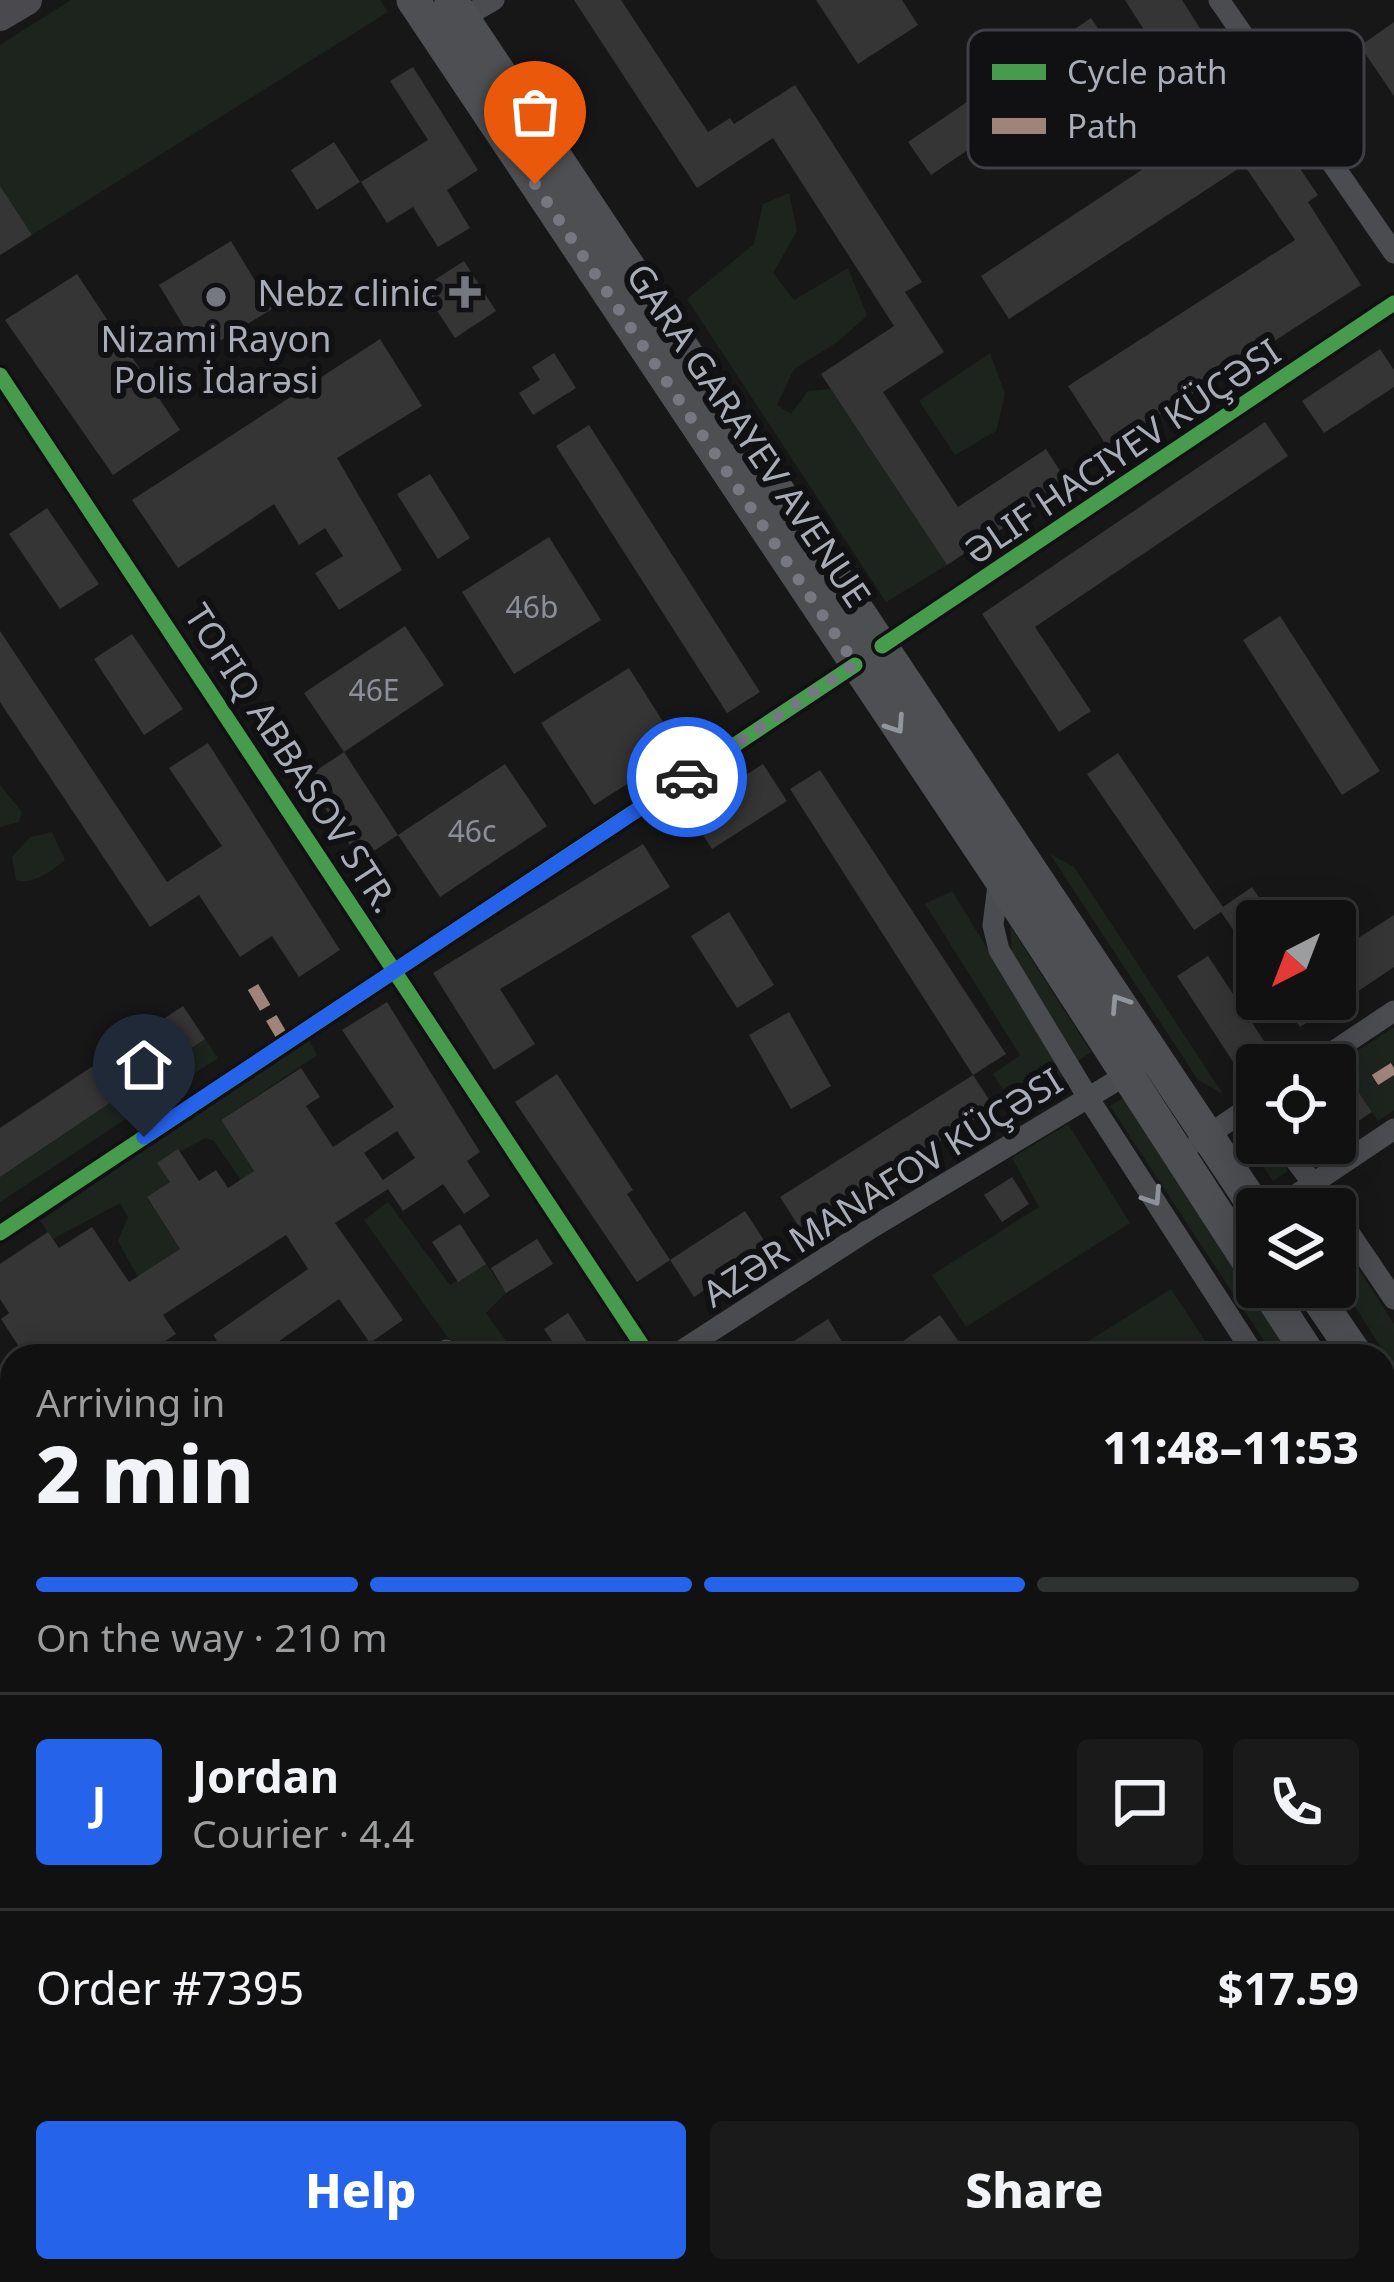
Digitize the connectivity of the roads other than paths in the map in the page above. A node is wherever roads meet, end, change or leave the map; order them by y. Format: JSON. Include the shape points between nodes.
{"nodes":[{"id":1,"x":27,"y":0,"type":"edge"},
{"id":2,"x":412,"y":0,"type":"edge"},
{"id":3,"x":494,"y":0,"type":"edge"},
{"id":4,"x":1219,"y":0,"type":"edge"},
{"id":5,"x":0,"y":16,"type":"edge"},
{"id":6,"x":449,"y":17,"type":"edge"},
{"id":7,"x":1240,"y":30,"type":"edge"},
{"id":8,"x":1335,"y":168,"type":"edge"},
{"id":9,"x":1394,"y":253,"type":"edge"},
{"id":10,"x":1394,"y":303,"type":"edge"},
{"id":11,"x":0,"y":375,"type":"edge"},
{"id":12,"x":868,"y":655,"type":"junction"},
{"id":13,"x":999,"y":877,"type":"junction"},
{"id":14,"x":396,"y":971,"type":"junction"},
{"id":15,"x":1394,"y":1011,"type":"edge"},
{"id":16,"x":1344,"y":1044,"type":"edge"},
{"id":17,"x":1140,"y":1066,"type":"junction"},
{"id":18,"x":1089,"y":1099,"type":"junction"},
{"id":19,"x":1236,"y":1118,"type":"edge"},
{"id":20,"x":1394,"y":1129,"type":"edge"},
{"id":21,"x":1208,"y":1135,"type":"junction"},
{"id":22,"x":1179,"y":1154,"type":"junction"},
{"id":23,"x":1356,"y":1154,"type":"edge"},
{"id":24,"x":1299,"y":1164,"type":"edge"},
{"id":25,"x":1342,"y":1164,"type":"edge"},
{"id":26,"x":1316,"y":1184,"type":"junction"},
{"id":27,"x":1243,"y":1188,"type":"edge"},
{"id":28,"x":1309,"y":1188,"type":"edge"},
{"id":29,"x":1319,"y":1188,"type":"edge"},
{"id":30,"x":1236,"y":1219,"type":"edge"},
{"id":31,"x":0,"y":1233,"type":"edge"},
{"id":32,"x":1356,"y":1243,"type":"edge"},
{"id":33,"x":1394,"y":1299,"type":"edge"},
{"id":34,"x":1278,"y":1308,"type":"edge"},
{"id":35,"x":1324,"y":1308,"type":"edge"},
{"id":36,"x":642,"y":1344,"type":"edge"},
{"id":37,"x":692,"y":1344,"type":"edge"},
{"id":38,"x":1246,"y":1344,"type":"edge"},
{"id":39,"x":1302,"y":1344,"type":"edge"},
{"id":40,"x":1349,"y":1344,"type":"edge"}],
"edges":[{"from":1,"to":5,"type":"street"},
{"from":2,"to":6,"type":"main road","name":"GARA GARAYEV AVENUE"},
{"from":3,"to":6,"type":"street"},
{"from":4,"to":7,"type":"street"},
{"from":6,"to":12,"type":"main road","name":"GARA GARAYEV AVENUE"},
{"from":8,"to":9,"type":"street"},
{"from":10,"to":12,"type":"street"},
{"from":11,"to":14,"type":"street","name":"TOFIQ ABBASOV STR."},
{"from":12,"to":13,"type":"main road","name":"GARA GARAYEV AVENUE","one_way":true},
{"from":12,"to":14,"type":"street"},
{"from":17,"to":12,"type":"main road","name":"GARA GARAYEV AVENUE","one_way":true},
{"from":13,"to":17,"type":"main road","name":"GARA GARAYEV AVENUE"},
{"from":13,"to":18,"type":"street","via":[[999,950]]},
{"from":14,"to":31,"type":"street"},
{"from":14,"to":36,"type":"street","name":"TOFIQ ABBASOV STR."},
{"from":15,"to":16,"type":"street"},
{"from":17,"to":18,"type":"street","name":"AZƏR MANAFOV KÜÇƏSI"},
{"from":17,"to":21,"type":"main road","name":"GARA GARAYEV AVENUE"},
{"from":17,"to":22,"type":"main road","name":"GARA GARAYEV AVENUE"},
{"from":18,"to":37,"type":"street","name":"AZƏR MANAFOV KÜÇƏSI"},
{"from":18,"to":38,"type":"street","one_way":true},
{"from":19,"to":21,"type":"street"},
{"from":20,"to":23,"type":"street"},
{"from":21,"to":22,"type":"street"},
{"from":21,"to":27,"type":"main road","name":"GARA GARAYEV AVENUE"},
{"from":22,"to":30,"type":"main road","name":"GARA GARAYEV AVENUE"},
{"from":24,"to":26,"type":"street"},
{"from":25,"to":26,"type":"street"},
{"from":26,"to":28,"type":"street"},
{"from":26,"to":29,"type":"street"},
{"from":32,"to":33,"type":"street"},
{"from":34,"to":39,"type":"main road"},
{"from":35,"to":40,"type":"main road"}]}
